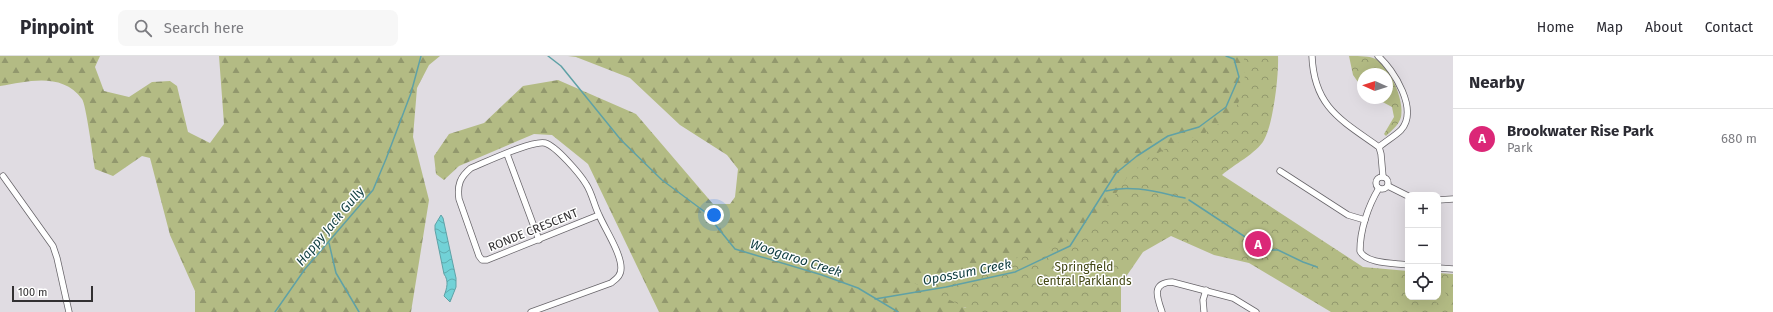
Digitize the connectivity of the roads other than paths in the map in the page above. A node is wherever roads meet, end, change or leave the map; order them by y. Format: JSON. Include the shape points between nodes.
{"nodes":[{"id":1,"x":1312,"y":56,"type":"edge"},
{"id":2,"x":1378,"y":56,"type":"edge"},
{"id":3,"x":1379,"y":147,"type":"junction"},
{"id":4,"x":507,"y":154,"type":"junction"},
{"id":5,"x":1280,"y":171,"type":"dead end"},
{"id":6,"x":4,"y":176,"type":"dead end"},
{"id":7,"x":1383,"y":177,"type":"junction"},
{"id":8,"x":1388,"y":186,"type":"junction"},
{"id":9,"x":1379,"y":188,"type":"junction"},
{"id":10,"x":1405,"y":194,"type":"edge"},
{"id":11,"x":1453,"y":199,"type":"edge"},
{"id":12,"x":1441,"y":200,"type":"edge"},
{"id":13,"x":599,"y":215,"type":"junction"},
{"id":14,"x":1365,"y":220,"type":"junction"},
{"id":15,"x":539,"y":240,"type":"junction"},
{"id":16,"x":1405,"y":265,"type":"edge"},
{"id":17,"x":1441,"y":268,"type":"edge"},
{"id":18,"x":1453,"y":269,"type":"edge"},
{"id":19,"x":1206,"y":290,"type":"junction"},
{"id":20,"x":70,"y":312,"type":"edge"},
{"id":21,"x":531,"y":312,"type":"edge"},
{"id":22,"x":1162,"y":312,"type":"edge"},
{"id":23,"x":1204,"y":312,"type":"edge"},
{"id":24,"x":1256,"y":312,"type":"edge"}],
"edges":[{"from":1,"to":3,"type":"street","via":[[1317,87],[1330,109]]},
{"from":2,"to":3,"type":"street","via":[[1401,86],[1407,114],[1401,129]]},
{"from":3,"to":7,"type":"street"},
{"from":4,"to":13,"type":"street","name":"RONDE CRESCENT","via":[[532,144],[550,145],[561,153],[586,184]]},
{"from":4,"to":15,"type":"street"},
{"from":4,"to":15,"type":"street","name":"RONDE CRESCENT","via":[[471,168],[464,173],[459,182],[459,199],[479,256],[482,260],[487,260]]},
{"from":5,"to":14,"type":"street","via":[[1348,215]]},
{"from":6,"to":20,"type":"street","via":[[53,246]]},
{"from":7,"to":8,"type":"street","via":[[1388,180]]},
{"from":7,"to":9,"type":"street","via":[[1376,181]]},
{"from":8,"to":9,"type":"street","via":[[1385,189]]},
{"from":8,"to":10,"type":"street"},
{"from":9,"to":14,"type":"street","via":[[1371,201]]},
{"from":11,"to":12,"type":"street"},
{"from":13,"to":15,"type":"street","name":"RONDE CRESCENT"},
{"from":13,"to":21,"type":"street","name":"RONDE CRESCENT","via":[[620,263],[618,278],[611,283]]},
{"from":14,"to":16,"type":"street","via":[[1360,246],[1362,256],[1368,260]]},
{"from":17,"to":18,"type":"street"},
{"from":19,"to":22,"type":"street","via":[[1165,282],[1160,285],[1157,292]]},
{"from":19,"to":23,"type":"street","via":[[1203,300]]},
{"from":19,"to":24,"type":"street","via":[[1233,298]]}]}
